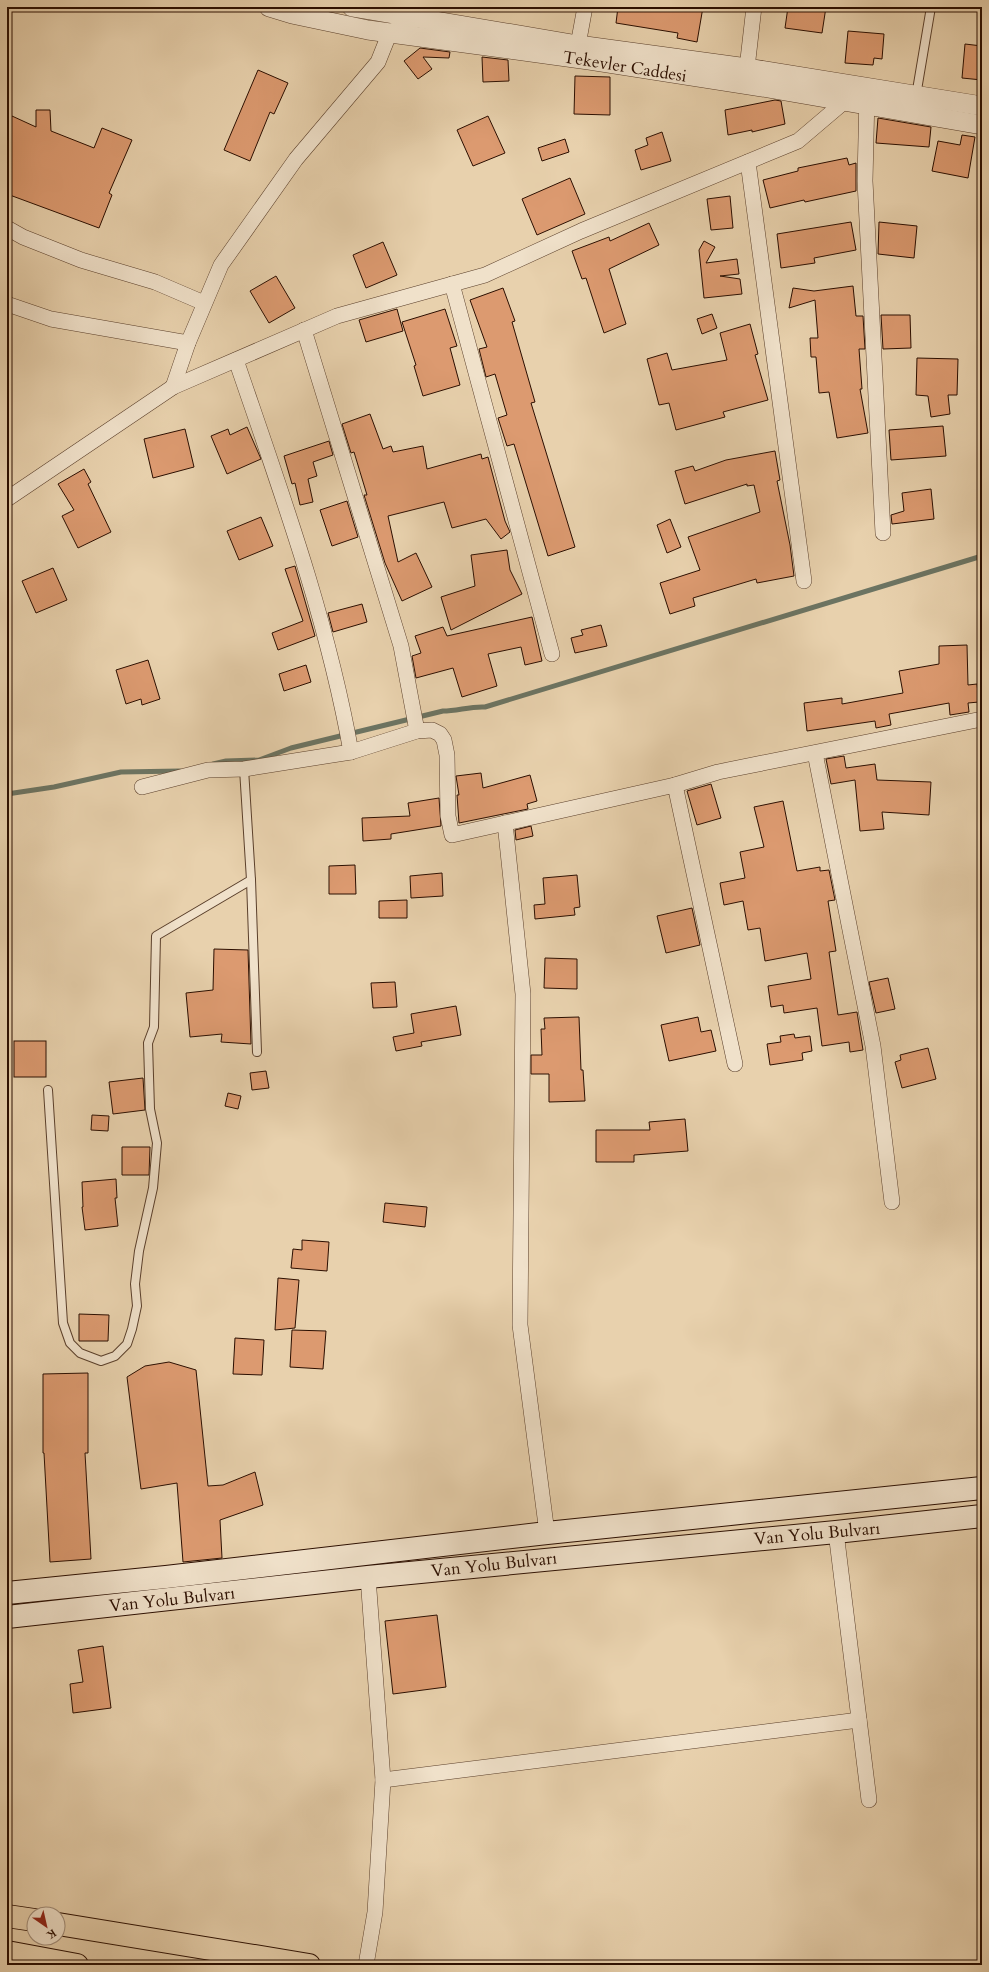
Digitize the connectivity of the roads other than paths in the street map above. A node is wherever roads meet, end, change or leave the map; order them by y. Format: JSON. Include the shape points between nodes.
{"nodes":[{"id":1,"x":269,"y":7,"type":"edge"},
{"id":2,"x":352,"y":7,"type":"edge"},
{"id":3,"x":586,"y":7,"type":"edge"},
{"id":4,"x":754,"y":7,"type":"edge"},
{"id":5,"x":931,"y":7,"type":"edge"},
{"id":6,"x":422,"y":12,"type":"edge"},
{"id":7,"x":390,"y":32,"type":"junction"},
{"id":8,"x":578,"y":45,"type":"junction"},
{"id":9,"x":748,"y":68,"type":"junction"},
{"id":10,"x":864,"y":93,"type":"junction"},
{"id":11,"x":916,"y":96,"type":"junction"},
{"id":12,"x":846,"y":101,"type":"junction"},
{"id":13,"x":982,"y":106,"type":"edge"},
{"id":14,"x":982,"y":125,"type":"edge"},
{"id":15,"x":748,"y":162,"type":"junction"},
{"id":16,"x":7,"y":228,"type":"edge"},
{"id":17,"x":452,"y":284,"type":"junction"},
{"id":18,"x":204,"y":303,"type":"junction"},
{"id":19,"x":7,"y":304,"type":"edge"},
{"id":20,"x":304,"y":330,"type":"junction"},
{"id":21,"x":188,"y":342,"type":"junction"},
{"id":22,"x":236,"y":360,"type":"junction"},
{"id":23,"x":173,"y":387,"type":"junction"},
{"id":24,"x":7,"y":499,"type":"edge"},
{"id":25,"x":883,"y":533,"type":"dead end"},
{"id":26,"x":804,"y":581,"type":"dead end"},
{"id":27,"x":552,"y":654,"type":"dead end"},
{"id":28,"x":982,"y":719,"type":"edge"},
{"id":29,"x":417,"y":731,"type":"junction"},
{"id":30,"x":351,"y":752,"type":"junction"},
{"id":31,"x":815,"y":753,"type":"junction"},
{"id":32,"x":244,"y":769,"type":"junction"},
{"id":33,"x":675,"y":785,"type":"junction"},
{"id":34,"x":142,"y":787,"type":"dead end"},
{"id":35,"x":505,"y":823,"type":"junction"},
{"id":36,"x":251,"y":880,"type":"junction"},
{"id":37,"x":257,"y":1052,"type":"dead end"},
{"id":38,"x":735,"y":1064,"type":"dead end"},
{"id":39,"x":48,"y":1090,"type":"dead end"},
{"id":40,"x":892,"y":1202,"type":"dead end"},
{"id":41,"x":982,"y":1488,"type":"edge"},
{"id":42,"x":982,"y":1516,"type":"edge"},
{"id":43,"x":836,"y":1532,"type":"junction"},
{"id":44,"x":547,"y":1533,"type":"junction"},
{"id":45,"x":368,"y":1577,"type":"junction"},
{"id":46,"x":7,"y":1593,"type":"edge"},
{"id":47,"x":7,"y":1617,"type":"edge"},
{"id":48,"x":859,"y":1720,"type":"junction"},
{"id":49,"x":383,"y":1780,"type":"junction"},
{"id":50,"x":869,"y":1800,"type":"dead end"},
{"id":51,"x":7,"y":1916,"type":"edge"},
{"id":52,"x":26,"y":1919,"type":"edge"},
{"id":53,"x":66,"y":1925,"type":"edge"},
{"id":54,"x":7,"y":1952,"type":"edge"},
{"id":55,"x":77,"y":1965,"type":"edge"},
{"id":56,"x":309,"y":1965,"type":"edge"},
{"id":57,"x":366,"y":1965,"type":"edge"}],
"edges":[{"from":1,"to":7,"type":"street","name":"Tekevler Caddesi","via":[[328,22]]},
{"from":2,"to":6,"type":"street"},
{"from":3,"to":8,"type":"street"},
{"from":4,"to":9,"type":"street"},
{"from":5,"to":11,"type":"lane"},
{"from":6,"to":7,"type":"street"},
{"from":6,"to":8,"type":"street"},
{"from":7,"to":12,"type":"street","name":"Tekevler Caddesi","via":[[589,60]]},
{"from":7,"to":18,"type":"street","via":[[378,62],[296,159],[221,265]]},
{"from":8,"to":9,"type":"street"},
{"from":9,"to":10,"type":"street"},
{"from":10,"to":11,"type":"street"},
{"from":10,"to":12,"type":"street","name":"Tekevler Caddesi"},
{"from":10,"to":14,"type":"street","name":"Tekevler Caddesi"},
{"from":10,"to":25,"type":"street","via":[[865,181]]},
{"from":11,"to":13,"type":"street"},
{"from":12,"to":15,"type":"street","via":[[798,141]]},
{"from":15,"to":17,"type":"street","via":[[581,230],[485,275]]},
{"from":15,"to":26,"type":"street"},
{"from":16,"to":18,"type":"street","via":[[81,260],[156,282]]},
{"from":17,"to":20,"type":"street","via":[[337,316]]},
{"from":17,"to":27,"type":"street"},
{"from":18,"to":21,"type":"street"},
{"from":19,"to":21,"type":"street","via":[[51,319]]},
{"from":20,"to":22,"type":"street"},
{"from":20,"to":29,"type":"street","via":[[401,646]]},
{"from":21,"to":23,"type":"street"},
{"from":22,"to":23,"type":"street"},
{"from":22,"to":30,"type":"street","via":[[309,579],[335,671]]},
{"from":23,"to":24,"type":"street"},
{"from":28,"to":31,"type":"street"},
{"from":29,"to":30,"type":"street"},
{"from":29,"to":35,"type":"street","via":[[432,730],[440,734],[444,740],[447,755],[448,816],[452,835]]},
{"from":30,"to":32,"type":"street"},
{"from":31,"to":33,"type":"street","via":[[718,772]]},
{"from":31,"to":40,"type":"street","via":[[873,1046]]},
{"from":32,"to":34,"type":"street","via":[[208,770]]},
{"from":32,"to":36,"type":"lane"},
{"from":33,"to":35,"type":"street"},
{"from":33,"to":38,"type":"street"},
{"from":35,"to":44,"type":"street","via":[[523,994],[520,1325]]},
{"from":36,"to":37,"type":"lane"},
{"from":36,"to":39,"type":"lane","via":[[156,936],[154,1027],[148,1043],[150,1109],[157,1143],[154,1188],[139,1251],[135,1284],[137,1306],[128,1344],[115,1356],[101,1361],[80,1353],[70,1343],[63,1323]]},
{"from":41,"to":44,"type":"main road"},
{"from":42,"to":43,"type":"main road","name":"Van Yolu Bulvarı"},
{"from":43,"to":45,"type":"main road","name":"Van Yolu Bulvarı"},
{"from":43,"to":48,"type":"street"},
{"from":44,"to":46,"type":"main road"},
{"from":45,"to":47,"type":"main road","name":"Van Yolu Bulvarı"},
{"from":45,"to":49,"type":"street"},
{"from":48,"to":49,"type":"street"},
{"from":48,"to":50,"type":"street"},
{"from":49,"to":57,"type":"street","via":[[375,1912]]},
{"from":51,"to":52,"type":"highway"},
{"from":53,"to":56,"type":"highway"},
{"from":54,"to":55,"type":"highway"}]}
